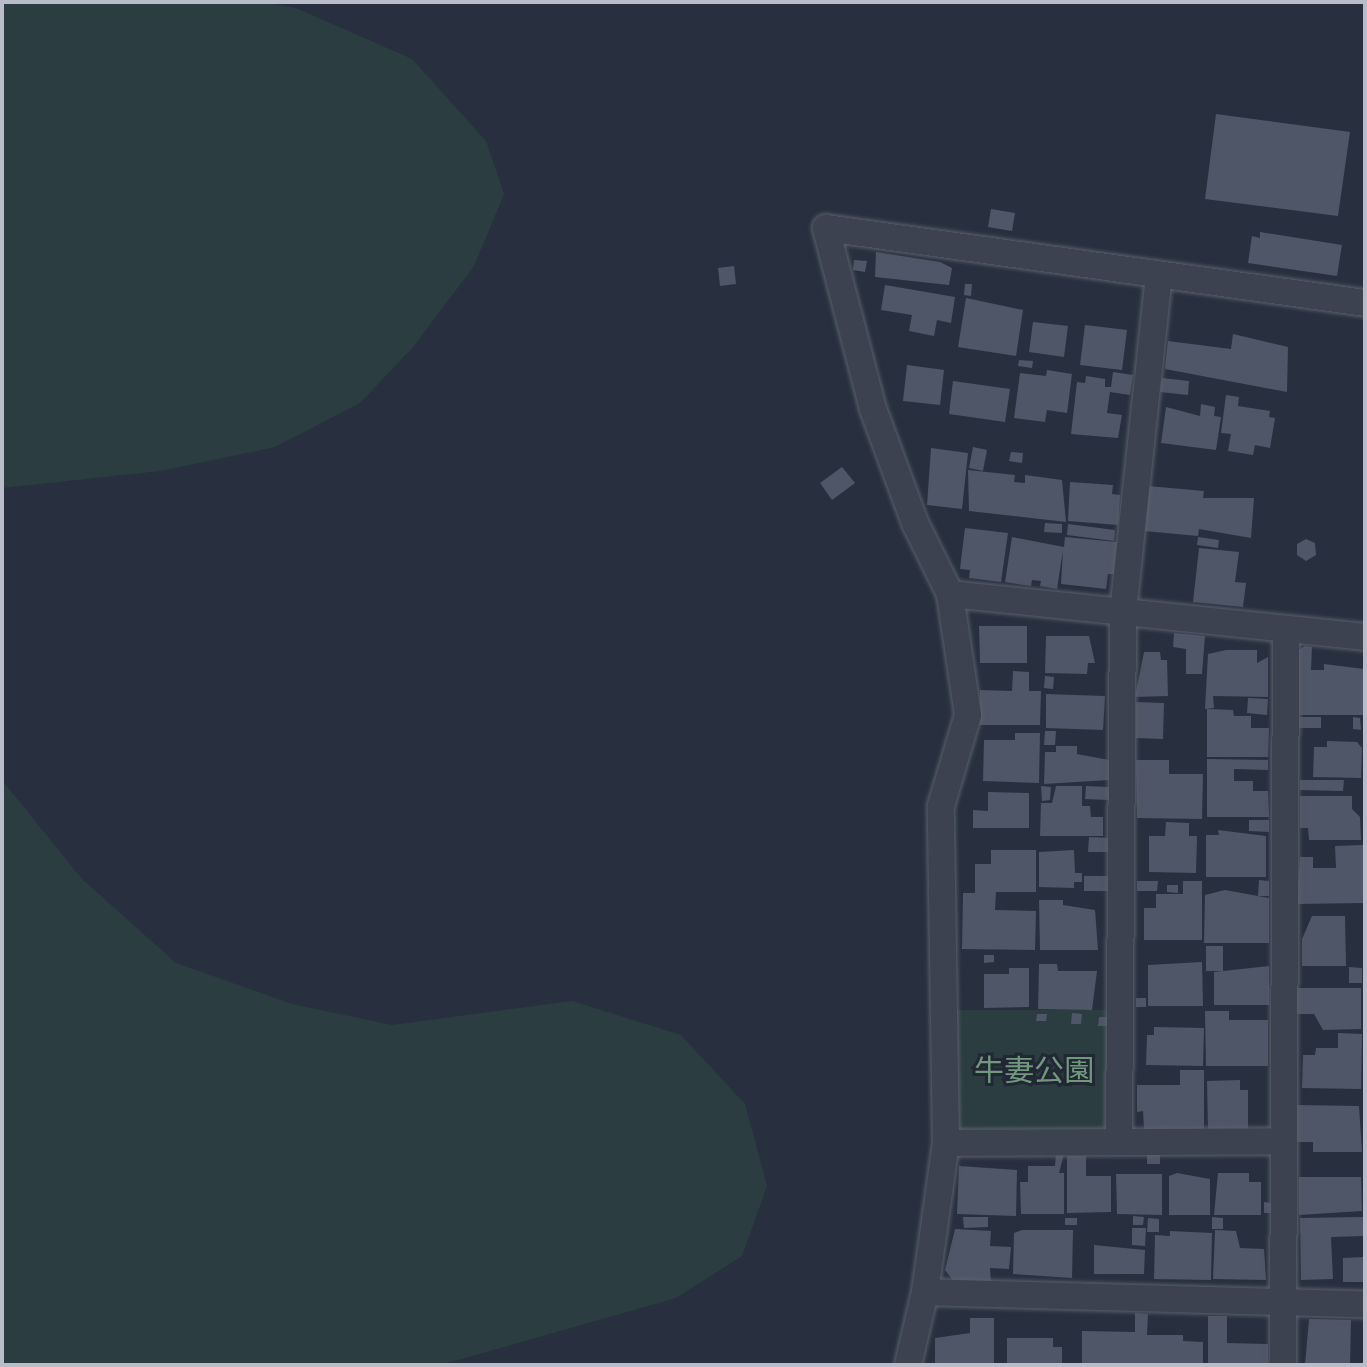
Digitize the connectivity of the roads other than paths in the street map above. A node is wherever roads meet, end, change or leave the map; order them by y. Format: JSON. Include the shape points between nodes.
{"nodes":[{"id":1,"x":1159,"y":276,"type":"junction"},
{"id":2,"x":1365,"y":303,"type":"edge"},
{"id":3,"x":950,"y":594,"type":"junction"},
{"id":4,"x":1123,"y":612,"type":"junction"},
{"id":5,"x":1286,"y":633,"type":"junction"},
{"id":6,"x":1365,"y":637,"type":"edge"},
{"id":7,"x":1119,"y":1140,"type":"junction"},
{"id":8,"x":1281,"y":1141,"type":"junction"},
{"id":9,"x":946,"y":1143,"type":"junction"},
{"id":10,"x":925,"y":1292,"type":"junction"},
{"id":11,"x":1283,"y":1301,"type":"junction"},
{"id":12,"x":1365,"y":1304,"type":"edge"},
{"id":13,"x":908,"y":1365,"type":"edge"},
{"id":14,"x":1283,"y":1365,"type":"edge"}],
"edges":[{"from":1,"to":2,"type":"street"},
{"from":1,"to":3,"type":"street","via":[[826,228],[873,409],[915,523]]},
{"from":1,"to":4,"type":"street"},
{"from":3,"to":4,"type":"street"},
{"from":3,"to":9,"type":"street","via":[[968,715],[941,806]]},
{"from":4,"to":5,"type":"street"},
{"from":4,"to":7,"type":"street"},
{"from":5,"to":6,"type":"street"},
{"from":5,"to":8,"type":"street"},
{"from":7,"to":8,"type":"street"},
{"from":7,"to":9,"type":"street"},
{"from":8,"to":11,"type":"street"},
{"from":9,"to":10,"type":"street"},
{"from":10,"to":11,"type":"street"},
{"from":10,"to":13,"type":"street"},
{"from":11,"to":12,"type":"street"},
{"from":11,"to":14,"type":"street"}]}
